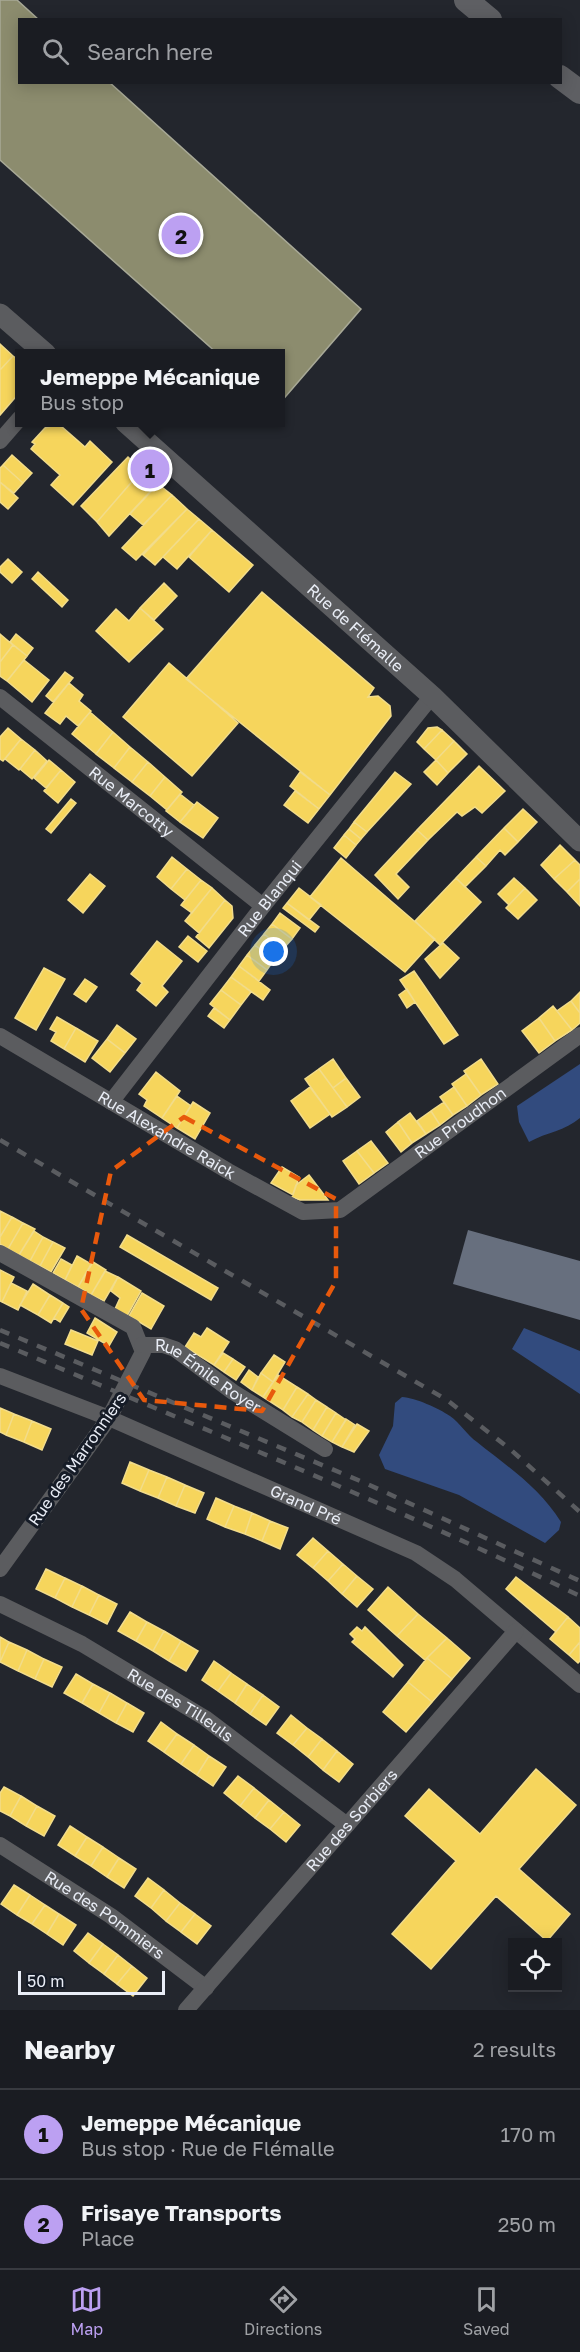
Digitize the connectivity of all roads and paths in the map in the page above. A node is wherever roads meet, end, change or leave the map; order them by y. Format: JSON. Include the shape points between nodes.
{"nodes":[{"id":1,"x":466,"y":0,"type":"edge"},
{"id":2,"x":488,"y":18,"type":"edge"},
{"id":3,"x":562,"y":78,"type":"edge"},
{"id":4,"x":580,"y":92,"type":"edge"},
{"id":5,"x":0,"y":314,"type":"edge"},
{"id":6,"x":40,"y":349,"type":"edge"},
{"id":7,"x":15,"y":424,"type":"edge"},
{"id":8,"x":129,"y":427,"type":"edge"},
{"id":9,"x":0,"y":441,"type":"edge"},
{"id":10,"x":432,"y":696,"type":"junction"},
{"id":11,"x":0,"y":697,"type":"edge"},
{"id":12,"x":580,"y":841,"type":"edge"},
{"id":13,"x":263,"y":906,"type":"junction"},
{"id":14,"x":580,"y":1035,"type":"edge"},
{"id":15,"x":0,"y":1036,"type":"edge"},
{"id":16,"x":111,"y":1102,"type":"junction"},
{"id":17,"x":340,"y":1210,"type":"joint"},
{"id":18,"x":0,"y":1253,"type":"edge"},
{"id":19,"x":142,"y":1345,"type":"junction"},
{"id":20,"x":0,"y":1376,"type":"edge"},
{"id":21,"x":109,"y":1418,"type":"junction"},
{"id":22,"x":325,"y":1449,"type":"dead end"},
{"id":23,"x":0,"y":1569,"type":"edge"},
{"id":24,"x":0,"y":1604,"type":"edge"},
{"id":25,"x":516,"y":1631,"type":"junction"},
{"id":26,"x":580,"y":1686,"type":"edge"},
{"id":27,"x":347,"y":1825,"type":"junction"},
{"id":28,"x":0,"y":1845,"type":"edge"},
{"id":29,"x":206,"y":1988,"type":"junction"},
{"id":30,"x":186,"y":2010,"type":"edge"}],
"edges":[{"from":1,"to":2,"type":"main road"},
{"from":3,"to":4,"type":"main road"},
{"from":5,"to":6,"type":"street"},
{"from":7,"to":9,"type":"street"},
{"from":8,"to":10,"type":"street","name":"Rue de Flémalle"},
{"from":10,"to":12,"type":"street","name":"Rue de Flémalle"},
{"from":10,"to":13,"type":"street","name":"Rue Blanqui"},
{"from":11,"to":13,"type":"street","name":"Rue Marcotty"},
{"from":13,"to":16,"type":"street","name":"Rue Blanqui"},
{"from":14,"to":17,"type":"street","name":"Rue Proudhon"},
{"from":15,"to":16,"type":"street","name":"Rue Alexandre Raick"},
{"from":16,"to":17,"type":"street","name":"Rue Alexandre Raick","via":[[303,1212]]},
{"from":18,"to":19,"type":"street","name":"Rue Émile Royer","via":[[133,1327]]},
{"from":19,"to":21,"type":"street","name":"Rue des Marronniers","via":[[143,1352]]},
{"from":19,"to":22,"type":"street","name":"Rue Émile Royer","via":[[175,1349],[233,1392]]},
{"from":20,"to":21,"type":"street","name":"Grand Pré"},
{"from":21,"to":23,"type":"street","name":"Rue des Marronniers"},
{"from":21,"to":25,"type":"street","name":"Grand Pré","via":[[400,1545],[454,1579]]},
{"from":24,"to":27,"type":"street","name":"Rue des Tilleuls","via":[[118,1664],[205,1718]]},
{"from":25,"to":26,"type":"street","name":"Grand Pré"},
{"from":25,"to":27,"type":"street","name":"Rue des Sorbiers"},
{"from":27,"to":29,"type":"street","name":"Rue des Sorbiers"},
{"from":28,"to":29,"type":"street","name":"Rue des Pommiers","via":[[111,1916]]},
{"from":29,"to":30,"type":"street","name":"Rue des Sorbiers"}]}
